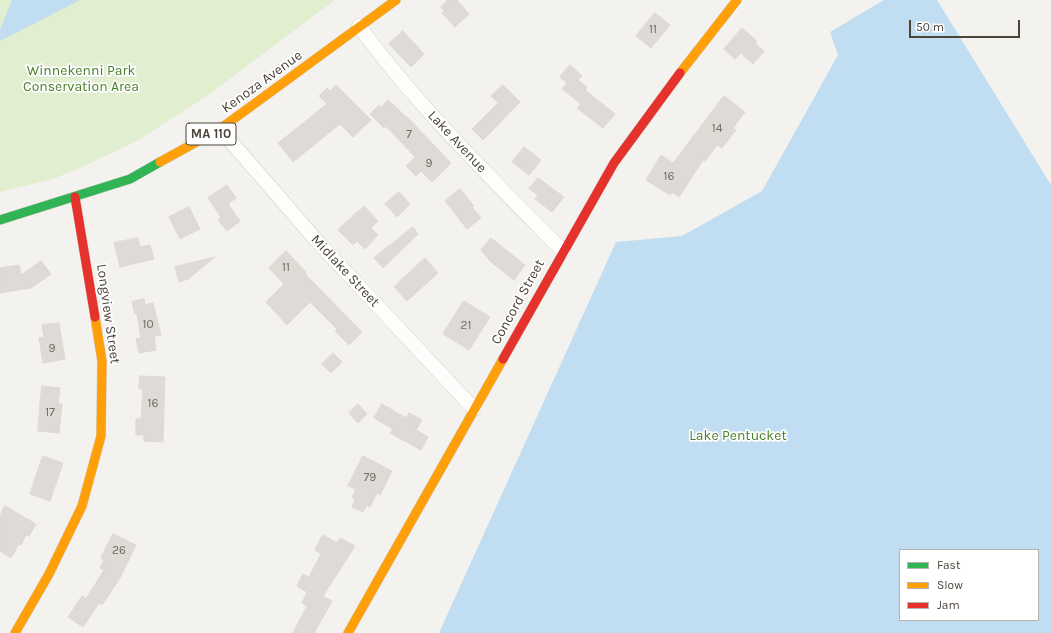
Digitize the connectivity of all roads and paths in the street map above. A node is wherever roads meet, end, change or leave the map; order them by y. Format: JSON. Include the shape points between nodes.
{"nodes":[{"id":1,"x":396,"y":0,"type":"edge"},
{"id":2,"x":737,"y":0,"type":"edge"},
{"id":3,"x":359,"y":26,"type":"junction"},
{"id":4,"x":220,"y":129,"type":"junction"},
{"id":5,"x":75,"y":197,"type":"junction"},
{"id":6,"x":0,"y":220,"type":"edge"},
{"id":7,"x":563,"y":251,"type":"junction"},
{"id":8,"x":474,"y":409,"type":"junction"},
{"id":9,"x":15,"y":633,"type":"edge"},
{"id":10,"x":348,"y":633,"type":"edge"}],
"edges":[{"from":1,"to":3,"type":"main road","name":"Kenoza Avenue","number":"MA 110"},
{"from":2,"to":7,"type":"main road","name":"Concord Street","via":[[614,162]]},
{"from":3,"to":4,"type":"main road","name":"Kenoza Avenue","number":"MA 110"},
{"from":3,"to":7,"type":"street","name":"Lake Avenue","via":[[442,126]]},
{"from":4,"to":5,"type":"main road","name":"Kenoza Avenue","number":"MA 110","via":[[130,179]]},
{"from":4,"to":8,"type":"street","name":"Midlake Street","via":[[316,240]]},
{"from":5,"to":6,"type":"main road","name":"Kenoza Avenue","number":"MA 110"},
{"from":5,"to":9,"type":"main road","name":"Longview Street","via":[[102,361],[101,436],[82,506],[49,574]]},
{"from":7,"to":8,"type":"main road","name":"Concord Street"},
{"from":8,"to":10,"type":"main road","name":"Concord Street"}]}
